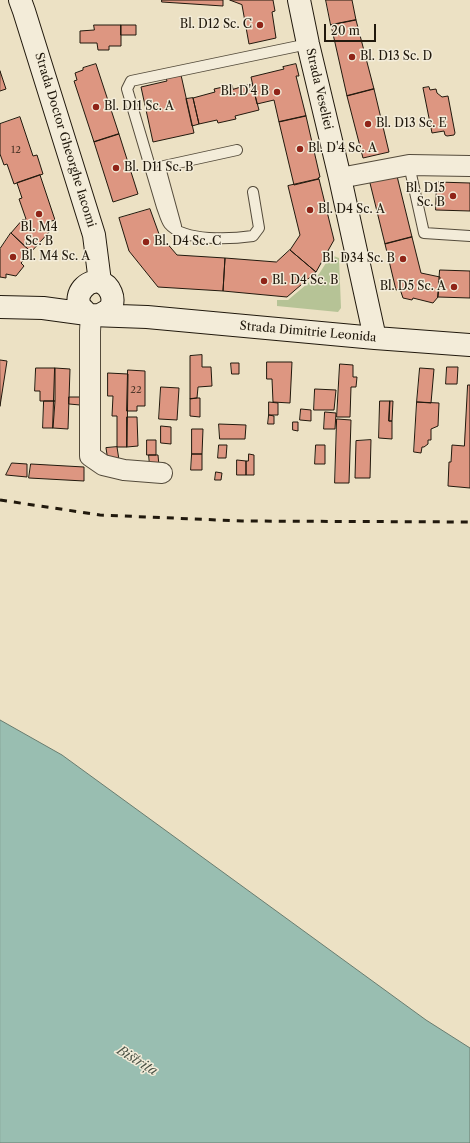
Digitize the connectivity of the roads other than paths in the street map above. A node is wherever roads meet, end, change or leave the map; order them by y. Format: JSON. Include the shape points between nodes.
{"nodes":[{"id":1,"x":20,"y":0,"type":"edge"},
{"id":2,"x":299,"y":0,"type":"edge"},
{"id":3,"x":308,"y":44,"type":"junction"},
{"id":4,"x":237,"y":150,"type":"dead end"},
{"id":5,"x":409,"y":165,"type":"junction"},
{"id":6,"x":470,"y":166,"type":"edge"},
{"id":7,"x":340,"y":178,"type":"junction"},
{"id":8,"x":253,"y":192,"type":"dead end"},
{"id":9,"x":177,"y":230,"type":"junction"},
{"id":10,"x":470,"y":236,"type":"edge"},
{"id":11,"x":106,"y":289,"type":"junction"},
{"id":12,"x":0,"y":307,"type":"edge"},
{"id":13,"x":89,"y":310,"type":"junction"},
{"id":14,"x":147,"y":317,"type":"junction"},
{"id":15,"x":375,"y":338,"type":"junction"},
{"id":16,"x":470,"y":345,"type":"edge"},
{"id":17,"x":162,"y":473,"type":"dead end"}],
"edges":[{"from":1,"to":11,"type":"street","name":"Strada Doctor Gheorghe Iacomi","via":[[94,235]]},
{"from":2,"to":3,"type":"street","name":"Strada Veseliei"},
{"from":3,"to":7,"type":"street","name":"Strada Veseliei"},
{"from":3,"to":9,"type":"lane","via":[[131,81],[127,89],[162,207],[169,224]]},
{"from":4,"to":9,"type":"lane","via":[[164,166],[161,171]]},
{"from":5,"to":6,"type":"street"},
{"from":5,"to":7,"type":"street"},
{"from":5,"to":10,"type":"lane","via":[[424,233]]},
{"from":7,"to":15,"type":"street","name":"Strada Veseliei"},
{"from":8,"to":9,"type":"lane","via":[[259,228],[253,236],[193,236]]},
{"from":11,"to":13,"type":"street","via":[[112,304],[110,309]]},
{"from":11,"to":13,"type":"street","via":[[89,284],[82,288]]},
{"from":11,"to":14,"type":"street","name":"Strada Dimitrie Leonida"},
{"from":12,"to":13,"type":"street","name":"Strada Dimitrie Leonida"},
{"from":13,"to":14,"type":"street","name":"Strada Dimitrie Leonida"},
{"from":13,"to":17,"type":"street","via":[[90,456],[103,465],[124,470]]},
{"from":14,"to":15,"type":"street","name":"Strada Dimitrie Leonida"},
{"from":15,"to":16,"type":"street","name":"Strada Dimitrie Leonida"}]}
